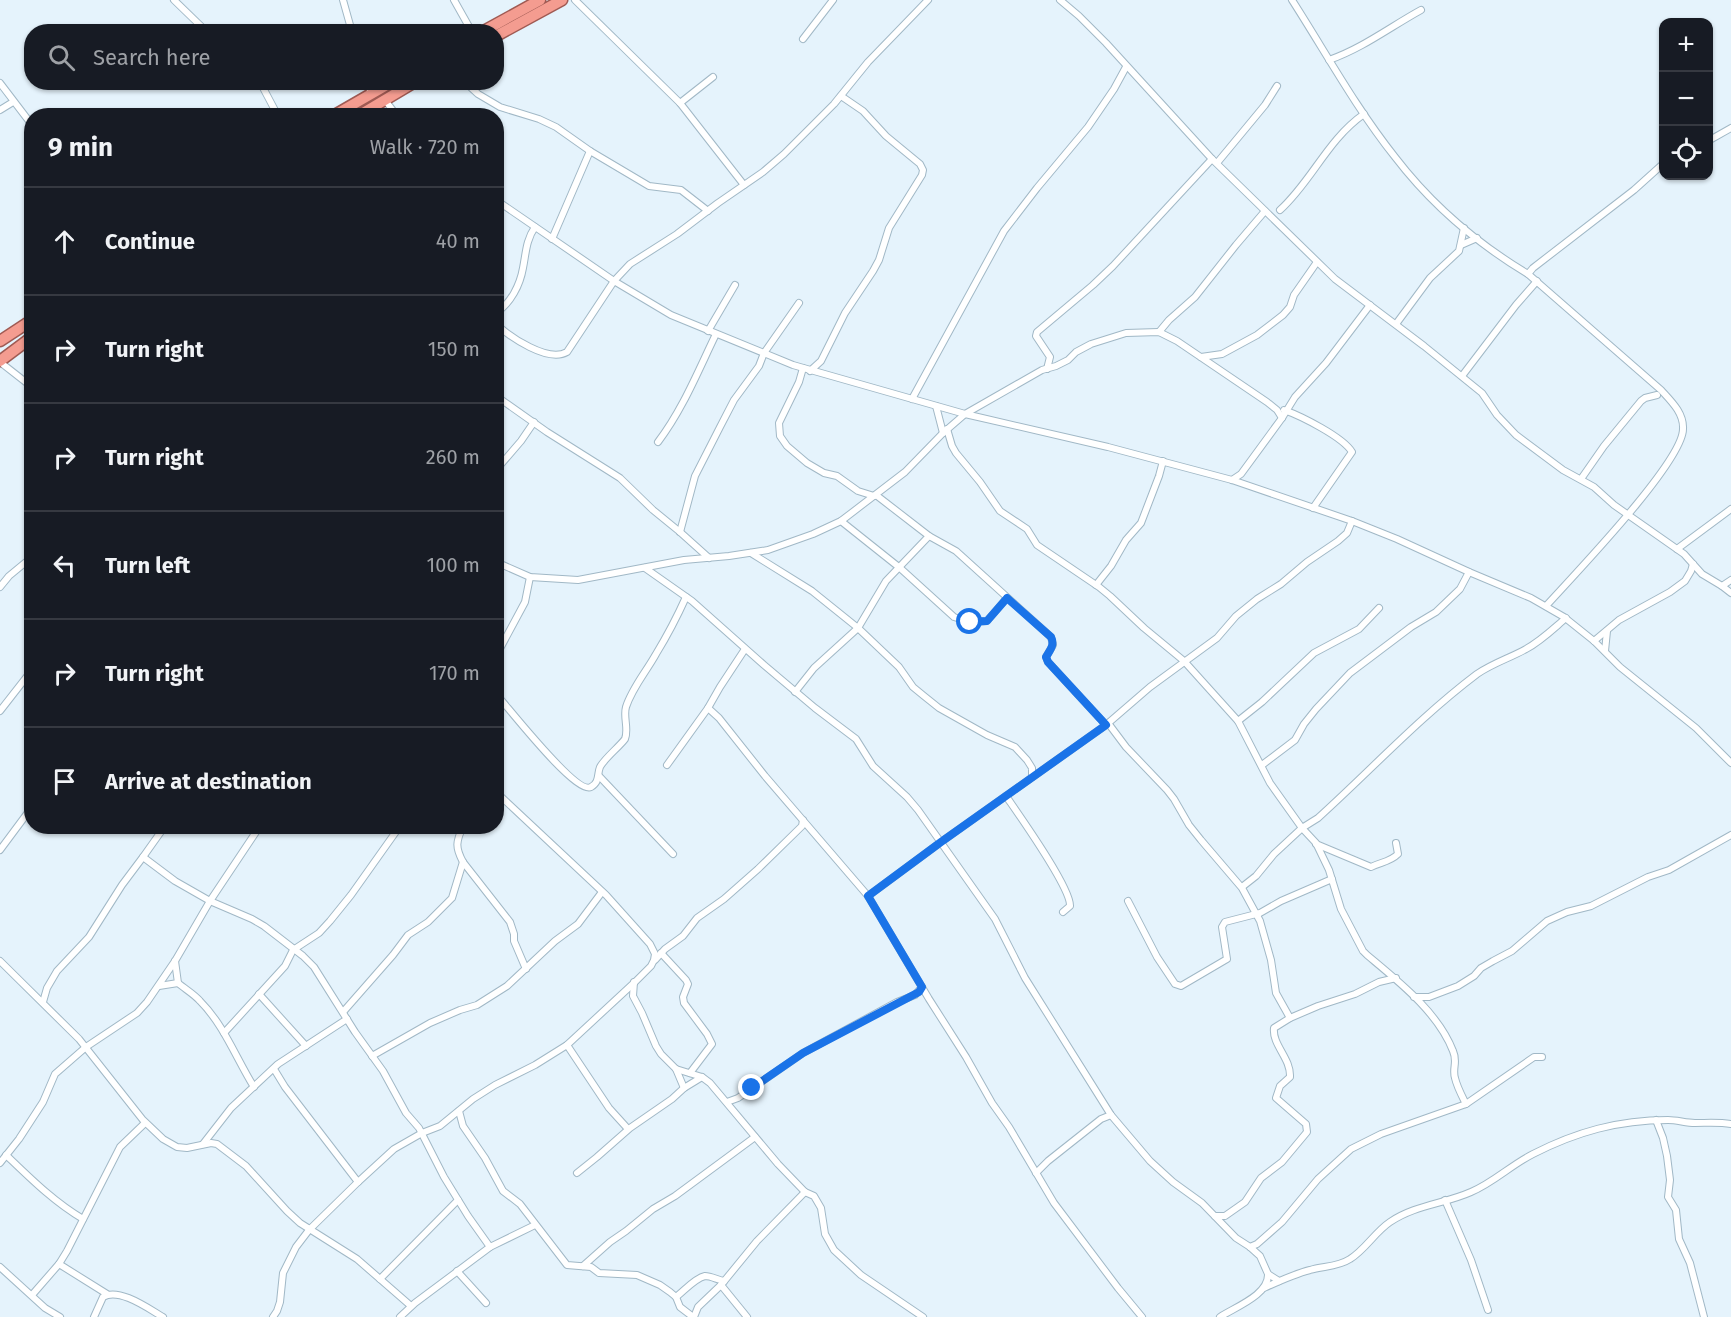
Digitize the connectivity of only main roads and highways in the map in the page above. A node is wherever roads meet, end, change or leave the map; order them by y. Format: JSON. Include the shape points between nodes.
{"nodes":[{"id":1,"x":540,"y":0,"type":"edge"},
{"id":2,"x":562,"y":0,"type":"edge"},
{"id":3,"x":496,"y":24,"type":"edge"},
{"id":4,"x":504,"y":32,"type":"edge"},
{"id":5,"x":379,"y":90,"type":"edge"},
{"id":6,"x":402,"y":90,"type":"edge"},
{"id":7,"x":347,"y":108,"type":"edge"},
{"id":8,"x":372,"y":108,"type":"edge"},
{"id":9,"x":24,"y":325,"type":"edge"},
{"id":10,"x":0,"y":341,"type":"edge"},
{"id":11,"x":24,"y":343,"type":"edge"},
{"id":12,"x":3,"y":359,"type":"edge"}],
"edges":[{"from":1,"to":3,"type":"highway"},
{"from":2,"to":4,"type":"highway"},
{"from":5,"to":7,"type":"highway"},
{"from":6,"to":8,"type":"highway"},
{"from":9,"to":10,"type":"highway"},
{"from":11,"to":12,"type":"highway"}]}
